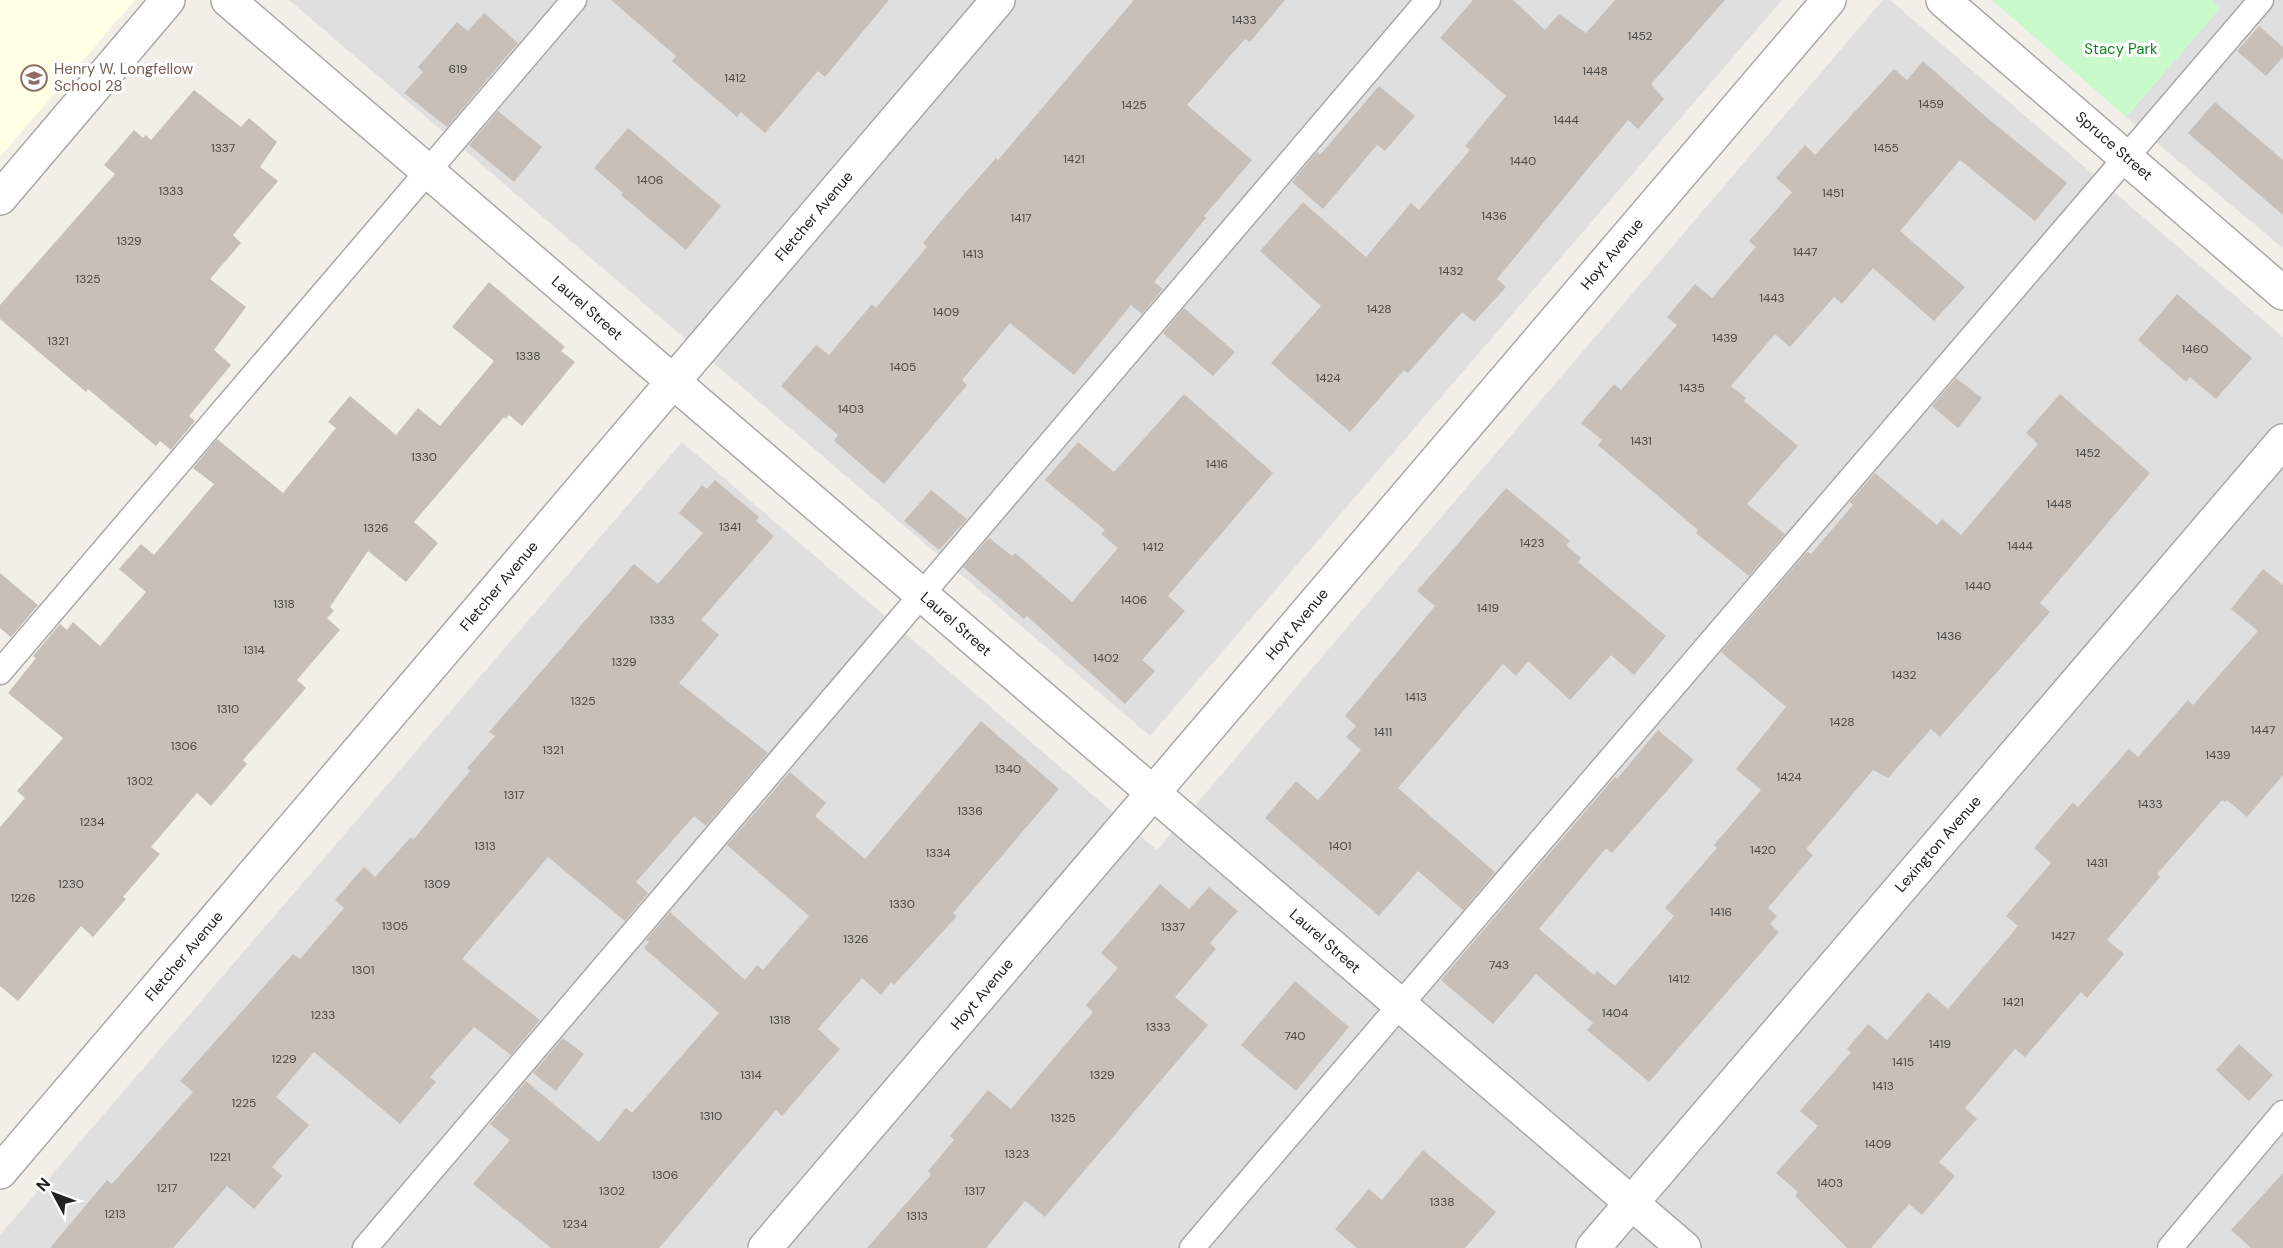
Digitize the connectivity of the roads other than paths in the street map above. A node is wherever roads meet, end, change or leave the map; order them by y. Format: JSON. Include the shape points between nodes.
{"nodes":[{"id":1,"x":168,"y":0,"type":"edge"},
{"id":2,"x":228,"y":0,"type":"edge"},
{"id":3,"x":574,"y":0,"type":"edge"},
{"id":4,"x":998,"y":0,"type":"edge"},
{"id":5,"x":1428,"y":0,"type":"edge"},
{"id":6,"x":1829,"y":0,"type":"edge"},
{"id":7,"x":1943,"y":0,"type":"edge"},
{"id":8,"x":2261,"y":0,"type":"edge"},
{"id":9,"x":2127,"y":157,"type":"junction"},
{"id":10,"x":428,"y":171,"type":"junction"},
{"id":11,"x":0,"y":198,"type":"edge"},
{"id":12,"x":2283,"y":293,"type":"edge"},
{"id":13,"x":673,"y":382,"type":"junction"},
{"id":14,"x":2283,"y":441,"type":"edge"},
{"id":15,"x":921,"y":595,"type":"junction"},
{"id":16,"x":0,"y":672,"type":"edge"},
{"id":17,"x":1153,"y":793,"type":"junction"},
{"id":18,"x":1400,"y":1005,"type":"junction"},
{"id":19,"x":2283,"y":1113,"type":"edge"},
{"id":20,"x":0,"y":1172,"type":"edge"},
{"id":21,"x":1631,"y":1203,"type":"junction"},
{"id":22,"x":365,"y":1248,"type":"edge"},
{"id":23,"x":765,"y":1248,"type":"edge"},
{"id":24,"x":1192,"y":1248,"type":"edge"},
{"id":25,"x":1593,"y":1248,"type":"edge"},
{"id":26,"x":1684,"y":1248,"type":"edge"},
{"id":27,"x":2170,"y":1248,"type":"edge"}],
"edges":[{"from":1,"to":11,"type":"street"},
{"from":2,"to":10,"type":"street","name":"Laurel Street"},
{"from":3,"to":10,"type":"lane"},
{"from":4,"to":13,"type":"street","name":"Fletcher Avenue"},
{"from":5,"to":15,"type":"lane"},
{"from":6,"to":17,"type":"street","name":"Hoyt Avenue"},
{"from":7,"to":9,"type":"street","name":"Spruce Street"},
{"from":8,"to":9,"type":"lane"},
{"from":9,"to":12,"type":"street","name":"Spruce Street"},
{"from":9,"to":18,"type":"lane"},
{"from":10,"to":13,"type":"street","name":"Laurel Street"},
{"from":10,"to":16,"type":"lane"},
{"from":13,"to":15,"type":"street","name":"Laurel Street"},
{"from":13,"to":20,"type":"street","name":"Fletcher Avenue"},
{"from":14,"to":21,"type":"street","name":"Lexington Avenue"},
{"from":15,"to":17,"type":"street","name":"Laurel Street"},
{"from":15,"to":22,"type":"lane"},
{"from":17,"to":18,"type":"street","name":"Laurel Street"},
{"from":17,"to":23,"type":"street","name":"Hoyt Avenue"},
{"from":18,"to":21,"type":"street","name":"Laurel Street"},
{"from":18,"to":24,"type":"lane"},
{"from":19,"to":27,"type":"lane"},
{"from":21,"to":25,"type":"street","name":"Lexington Avenue"},
{"from":21,"to":26,"type":"street","name":"Laurel Street"}]}
